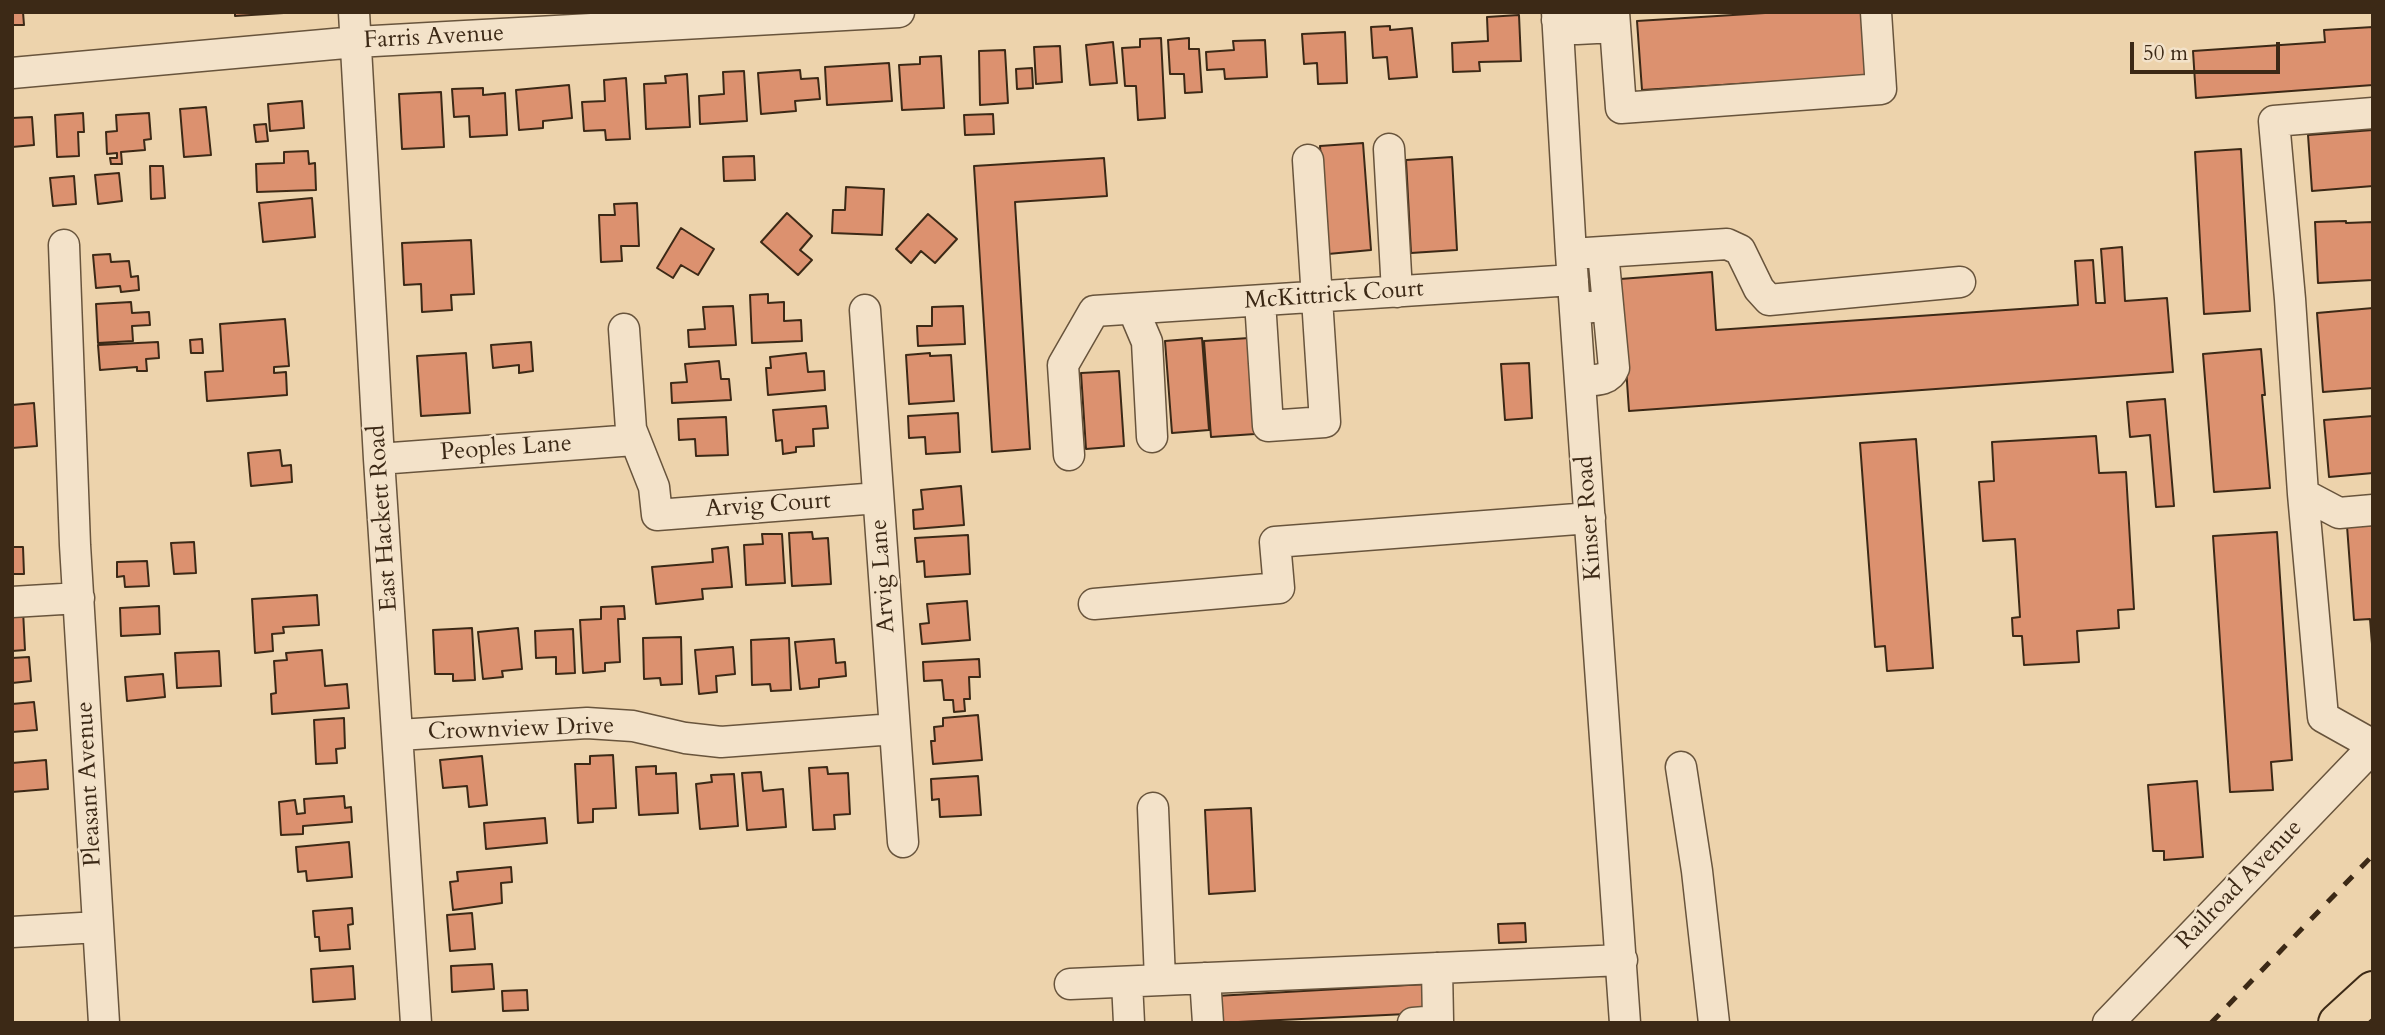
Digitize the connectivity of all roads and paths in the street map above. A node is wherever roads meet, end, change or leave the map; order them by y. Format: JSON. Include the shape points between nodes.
{"nodes":[{"id":1,"x":354,"y":12,"type":"edge"},
{"id":2,"x":899,"y":12,"type":"edge"},
{"id":3,"x":1876,"y":12,"type":"edge"},
{"id":4,"x":1562,"y":15,"type":"edge"},
{"id":5,"x":1614,"y":20,"type":"edge"},
{"id":6,"x":356,"y":42,"type":"junction"},
{"id":7,"x":12,"y":73,"type":"edge"},
{"id":8,"x":2373,"y":113,"type":"edge"},
{"id":9,"x":1389,"y":149,"type":"dead end"},
{"id":10,"x":1308,"y":160,"type":"dead end"},
{"id":11,"x":64,"y":245,"type":"dead end"},
{"id":12,"x":1603,"y":252,"type":"junction"},
{"id":13,"x":1573,"y":281,"type":"junction"},
{"id":14,"x":1961,"y":282,"type":"dead end"},
{"id":15,"x":1397,"y":292,"type":"junction"},
{"id":16,"x":1317,"y":297,"type":"junction"},
{"id":17,"x":1260,"y":301,"type":"junction"},
{"id":18,"x":1608,"y":305,"type":"junction"},
{"id":19,"x":1133,"y":309,"type":"junction"},
{"id":20,"x":865,"y":310,"type":"dead end"},
{"id":21,"x":624,"y":329,"type":"dead end"},
{"id":22,"x":1580,"y":381,"type":"junction"},
{"id":23,"x":1152,"y":437,"type":"dead end"},
{"id":24,"x":634,"y":440,"type":"junction"},
{"id":25,"x":1069,"y":455,"type":"dead end"},
{"id":26,"x":379,"y":459,"type":"junction"},
{"id":27,"x":2303,"y":494,"type":"junction"},
{"id":28,"x":878,"y":498,"type":"junction"},
{"id":29,"x":2373,"y":510,"type":"edge"},
{"id":30,"x":1590,"y":517,"type":"junction"},
{"id":31,"x":79,"y":598,"type":"junction"},
{"id":32,"x":12,"y":602,"type":"edge"},
{"id":33,"x":1094,"y":604,"type":"dead end"},
{"id":34,"x":894,"y":729,"type":"junction"},
{"id":35,"x":399,"y":735,"type":"junction"},
{"id":36,"x":2373,"y":746,"type":"edge"},
{"id":37,"x":1681,"y":767,"type":"dead end"},
{"id":38,"x":1153,"y":808,"type":"dead end"},
{"id":39,"x":902,"y":842,"type":"dead end"},
{"id":40,"x":98,"y":927,"type":"junction"},
{"id":41,"x":12,"y":932,"type":"edge"},
{"id":42,"x":1622,"y":960,"type":"junction"},
{"id":43,"x":1437,"y":968,"type":"junction"},
{"id":44,"x":1205,"y":978,"type":"junction"},
{"id":45,"x":1160,"y":980,"type":"junction"},
{"id":46,"x":1127,"y":982,"type":"junction"},
{"id":47,"x":1070,"y":984,"type":"dead end"},
{"id":48,"x":2373,"y":991,"type":"edge"},
{"id":49,"x":2373,"y":1012,"type":"edge"},
{"id":50,"x":104,"y":1023,"type":"edge"},
{"id":51,"x":416,"y":1023,"type":"edge"},
{"id":52,"x":1129,"y":1023,"type":"edge"},
{"id":53,"x":1208,"y":1023,"type":"edge"},
{"id":54,"x":1413,"y":1023,"type":"edge"},
{"id":55,"x":1625,"y":1023,"type":"edge"},
{"id":56,"x":1714,"y":1023,"type":"edge"},
{"id":57,"x":2108,"y":1023,"type":"edge"},
{"id":58,"x":2338,"y":1023,"type":"edge"},
{"id":59,"x":2363,"y":1023,"type":"edge"}],
"edges":[{"from":1,"to":6,"type":"street","name":"East Hackett Road"},
{"from":2,"to":6,"type":"street","name":"Farris Avenue"},
{"from":3,"to":5,"type":"street","via":[[1881,89],[1621,108]]},
{"from":4,"to":5,"type":"street","via":[[1577,29]]},
{"from":4,"to":13,"type":"street","name":"Kinser Road"},
{"from":6,"to":7,"type":"street","name":"Farris Avenue"},
{"from":6,"to":26,"type":"street","name":"East Hackett Road"},
{"from":8,"to":27,"type":"street","via":[[2274,121]]},
{"from":9,"to":15,"type":"street"},
{"from":10,"to":16,"type":"street"},
{"from":11,"to":31,"type":"street","name":"Pleasant Avenue"},
{"from":12,"to":13,"type":"street"},
{"from":12,"to":14,"type":"street","via":[[1727,244],[1740,250],[1769,300]]},
{"from":12,"to":18,"type":"street"},
{"from":13,"to":15,"type":"street","name":"McKittrick Court"},
{"from":13,"to":18,"type":"street"},
{"from":13,"to":22,"type":"street","name":"Kinser Road"},
{"from":15,"to":16,"type":"street","name":"McKittrick Court"},
{"from":16,"to":17,"type":"street","name":"McKittrick Court"},
{"from":16,"to":17,"type":"street","via":[[1325,422],[1268,426]]},
{"from":17,"to":19,"type":"street","name":"McKittrick Court"},
{"from":18,"to":22,"type":"street","via":[[1612,374]]},
{"from":19,"to":23,"type":"street","via":[[1147,342]]},
{"from":19,"to":25,"type":"street","name":"McKittrick Court","via":[[1094,311],[1063,365]]},
{"from":20,"to":28,"type":"street","name":"Arvig Lane"},
{"from":21,"to":24,"type":"street"},
{"from":22,"to":30,"type":"street","name":"Kinser Road"},
{"from":24,"to":26,"type":"street","name":"Peoples Lane"},
{"from":24,"to":28,"type":"street","name":"Arvig Court","via":[[654,487],[657,515]]},
{"from":26,"to":35,"type":"street","name":"East Hackett Road"},
{"from":27,"to":29,"type":"street","via":[[2339,513]]},
{"from":27,"to":36,"type":"street","via":[[2323,718]]},
{"from":28,"to":34,"type":"street","name":"Arvig Lane"},
{"from":30,"to":33,"type":"street","via":[[1275,542],[1279,588]]},
{"from":30,"to":42,"type":"street","name":"Kinser Road"},
{"from":31,"to":32,"type":"street"},
{"from":31,"to":40,"type":"street","name":"Pleasant Avenue"},
{"from":34,"to":35,"type":"street","name":"Crownview Drive","via":[[721,742],[587,723]]},
{"from":34,"to":39,"type":"street","name":"Arvig Lane"},
{"from":35,"to":51,"type":"street","name":"East Hackett Road"},
{"from":36,"to":57,"type":"street","name":"Railroad Avenue"},
{"from":37,"to":56,"type":"street"},
{"from":38,"to":45,"type":"street"},
{"from":40,"to":41,"type":"street"},
{"from":40,"to":50,"type":"street","name":"Pleasant Avenue"},
{"from":42,"to":43,"type":"street"},
{"from":42,"to":55,"type":"street","name":"Kinser Road"},
{"from":43,"to":44,"type":"street"},
{"from":43,"to":54,"type":"street","via":[[1438,1021]]},
{"from":44,"to":45,"type":"street"},
{"from":44,"to":53,"type":"street"},
{"from":45,"to":46,"type":"street"},
{"from":46,"to":47,"type":"street"},
{"from":46,"to":52,"type":"street"},
{"from":48,"to":58,"type":"highway"},
{"from":49,"to":59,"type":"highway"}]}
